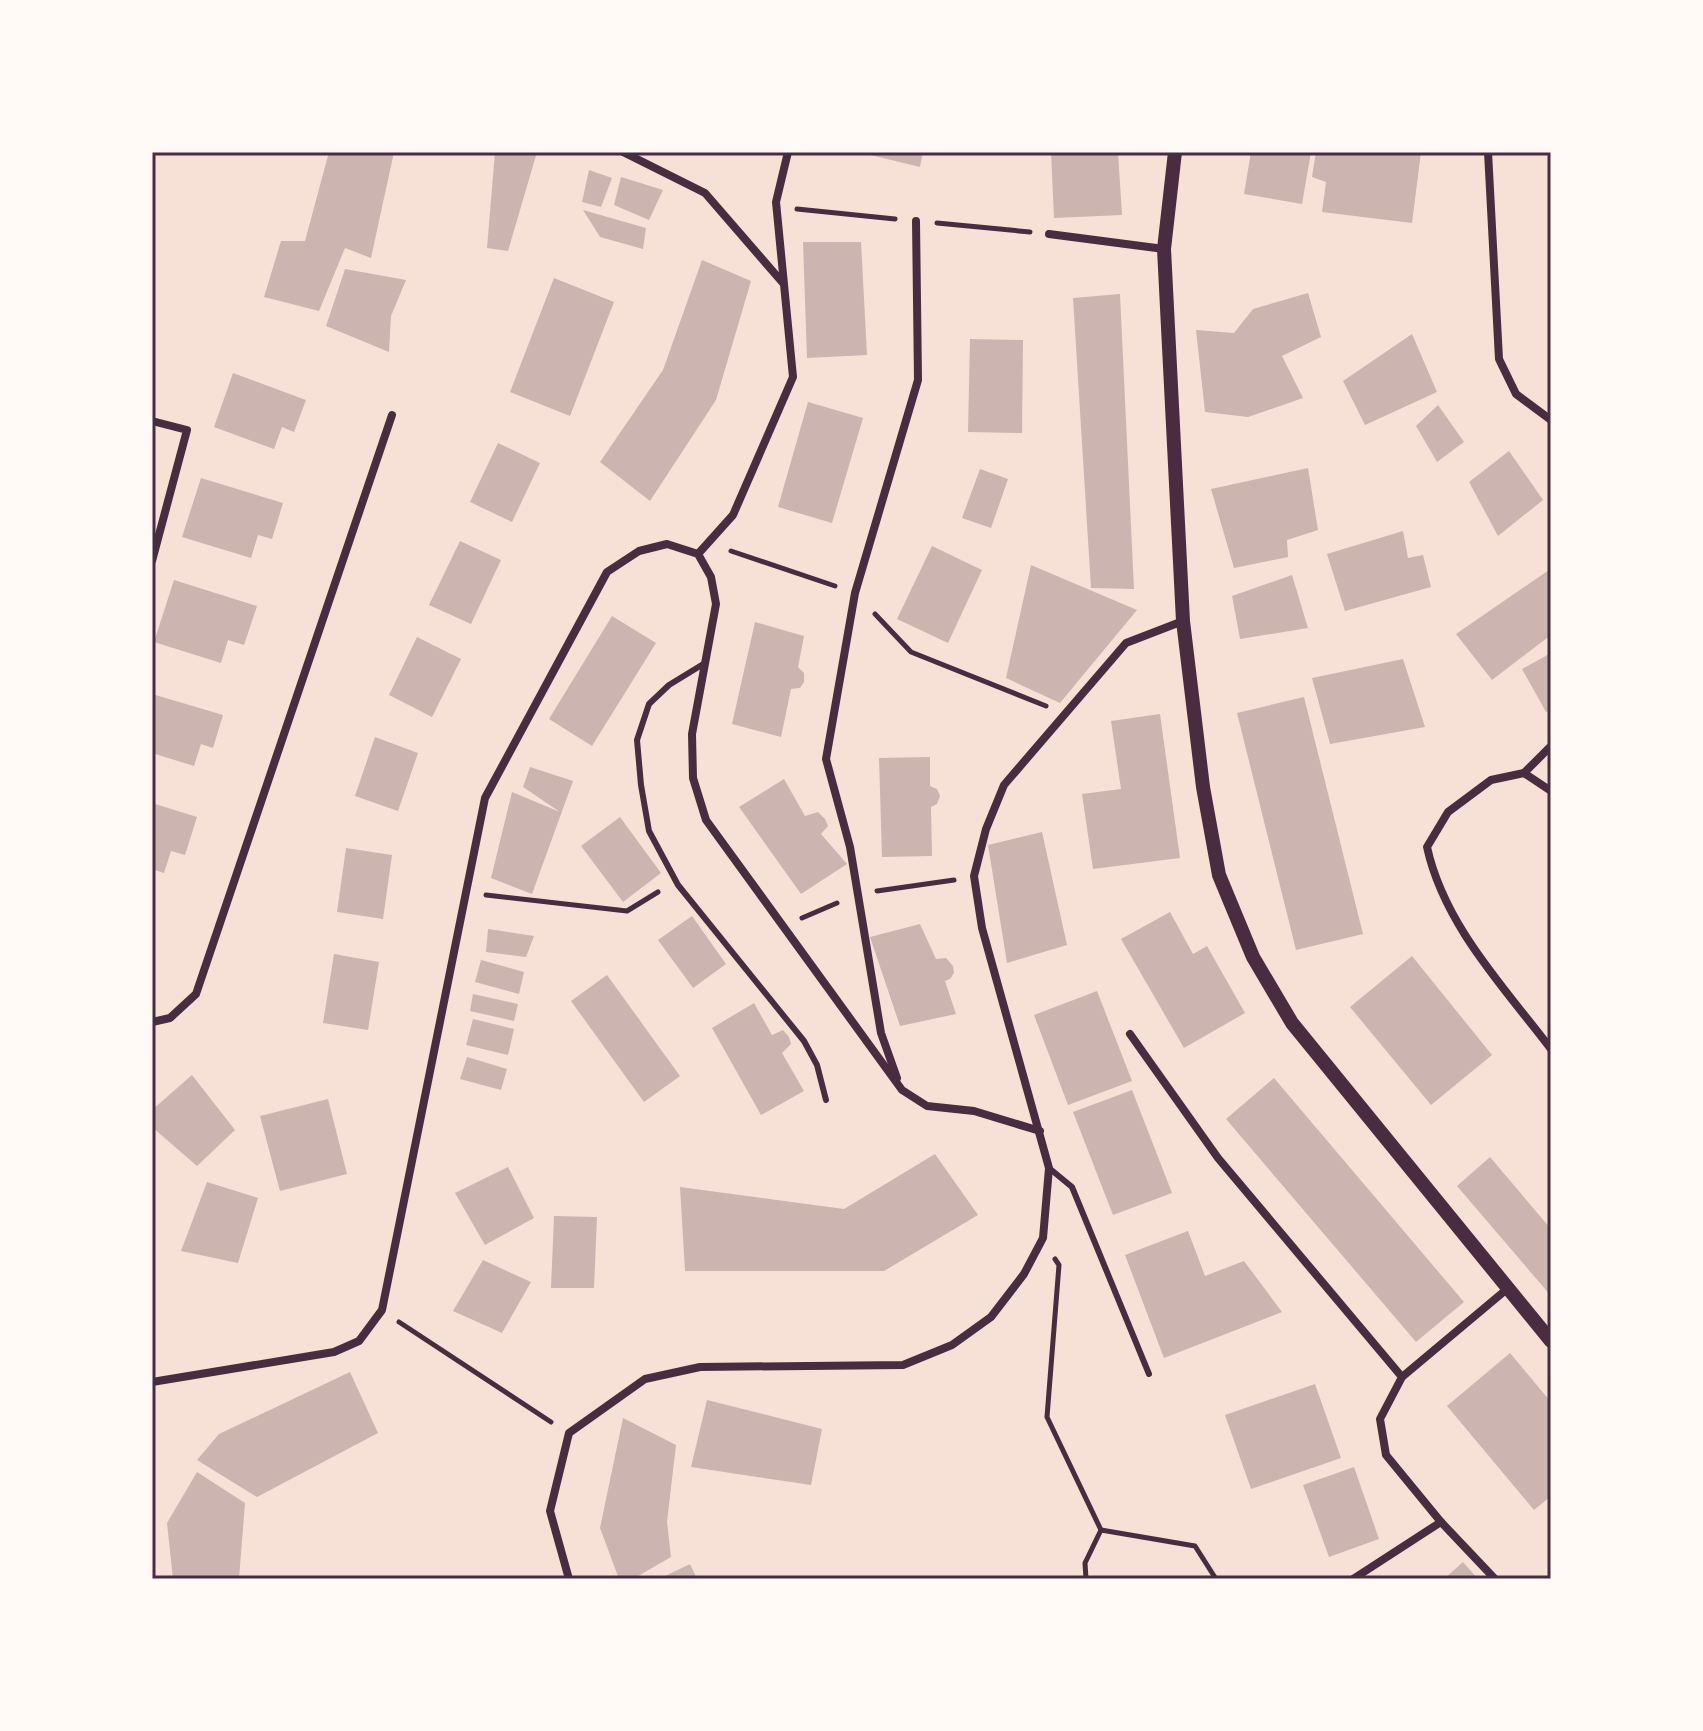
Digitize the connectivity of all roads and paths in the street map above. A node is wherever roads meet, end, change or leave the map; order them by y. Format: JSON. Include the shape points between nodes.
{"nodes":[{"id":1,"x":623,"y":152,"type":"edge"},
{"id":2,"x":788,"y":152,"type":"edge"},
{"id":3,"x":1175,"y":152,"type":"edge"},
{"id":4,"x":1488,"y":152,"type":"edge"},
{"id":5,"x":916,"y":221,"type":"dead end"},
{"id":6,"x":1049,"y":234,"type":"dead end"},
{"id":7,"x":1164,"y":249,"type":"junction"},
{"id":8,"x":784,"y":284,"type":"junction"},
{"id":9,"x":392,"y":415,"type":"dead end"},
{"id":10,"x":1551,"y":420,"type":"edge"},
{"id":11,"x":152,"y":421,"type":"edge"},
{"id":12,"x":707,"y":544,"type":"junction"},
{"id":13,"x":698,"y":554,"type":"junction"},
{"id":14,"x":152,"y":561,"type":"edge"},
{"id":15,"x":855,"y":593,"type":"junction"},
{"id":16,"x":1183,"y":621,"type":"junction"},
{"id":17,"x":705,"y":663,"type":"junction"},
{"id":18,"x":1065,"y":714,"type":"junction"},
{"id":19,"x":1551,"y":746,"type":"edge"},
{"id":20,"x":1524,"y":773,"type":"junction"},
{"id":21,"x":1551,"y":791,"type":"edge"},
{"id":22,"x":676,"y":880,"type":"junction"},
{"id":23,"x":465,"y":893,"type":"junction"},
{"id":24,"x":152,"y":1022,"type":"edge"},
{"id":25,"x":1130,"y":1034,"type":"dead end"},
{"id":26,"x":1551,"y":1049,"type":"edge"},
{"id":27,"x":902,"y":1090,"type":"junction"},
{"id":28,"x":826,"y":1100,"type":"dead end"},
{"id":29,"x":1040,"y":1131,"type":"junction"},
{"id":30,"x":1049,"y":1168,"type":"junction"},
{"id":31,"x":1043,"y":1238,"type":"junction"},
{"id":32,"x":1507,"y":1289,"type":"junction"},
{"id":33,"x":382,"y":1310,"type":"junction"},
{"id":34,"x":1551,"y":1341,"type":"edge"},
{"id":35,"x":1149,"y":1374,"type":"dead end"},
{"id":36,"x":1402,"y":1377,"type":"junction"},
{"id":37,"x":152,"y":1382,"type":"edge"},
{"id":38,"x":569,"y":1433,"type":"junction"},
{"id":39,"x":1441,"y":1522,"type":"junction"},
{"id":40,"x":1101,"y":1530,"type":"junction"},
{"id":41,"x":569,"y":1579,"type":"edge"},
{"id":42,"x":1086,"y":1579,"type":"edge"},
{"id":43,"x":1216,"y":1579,"type":"edge"},
{"id":44,"x":1353,"y":1579,"type":"edge"},
{"id":45,"x":1495,"y":1579,"type":"edge"}],
"edges":[{"from":1,"to":8,"type":"street","via":[[705,193]]},
{"from":2,"to":8,"type":"street","via":[[776,202]]},
{"from":3,"to":7,"type":"street"},
{"from":4,"to":10,"type":"street","via":[[1499,359],[1516,394]]},
{"from":5,"to":15,"type":"street","via":[[918,380]]},
{"from":6,"to":7,"type":"street"},
{"from":7,"to":16,"type":"street"},
{"from":8,"to":12,"type":"street","via":[[793,377],[733,515]]},
{"from":9,"to":24,"type":"street","via":[[196,994],[170,1018]]},
{"from":11,"to":14,"type":"street","via":[[187,430]]},
{"from":12,"to":13,"type":"street"},
{"from":12,"to":15,"type":"path"},
{"from":13,"to":17,"type":"street","via":[[711,577],[716,604]]},
{"from":13,"to":23,"type":"street","via":[[667,544],[639,551],[607,572],[485,798]]},
{"from":15,"to":18,"type":"path","via":[[911,652]]},
{"from":15,"to":27,"type":"street","via":[[826,759],[850,847],[881,1033]]},
{"from":16,"to":18,"type":"street","via":[[1126,643]]},
{"from":16,"to":32,"type":"street","via":[[1219,875],[1253,957],[1292,1023]]},
{"from":17,"to":22,"type":"lane","via":[[649,704],[637,740],[649,831]]},
{"from":17,"to":27,"type":"street","via":[[692,734],[693,778],[706,820]]},
{"from":18,"to":29,"type":"street","via":[[1004,785],[974,876],[982,928]]},
{"from":19,"to":20,"type":"street"},
{"from":20,"to":21,"type":"street"},
{"from":20,"to":26,"type":"street","via":[[1491,780],[1448,812],[1427,847],[1433,876],[1465,936]]},
{"from":22,"to":23,"type":"path","via":[[627,911]]},
{"from":22,"to":28,"type":"lane","via":[[804,1041]]},
{"from":23,"to":33,"type":"street"},
{"from":25,"to":36,"type":"street","via":[[1218,1158]]},
{"from":27,"to":29,"type":"street","via":[[927,1106],[974,1111]]},
{"from":29,"to":30,"type":"street"},
{"from":30,"to":31,"type":"street"},
{"from":30,"to":35,"type":"lane","via":[[1072,1187]]},
{"from":31,"to":38,"type":"street","via":[[991,1317],[928,1355],[903,1365],[700,1367],[645,1379]]},
{"from":31,"to":40,"type":"path","via":[[1059,1265],[1047,1417]]},
{"from":32,"to":34,"type":"street"},
{"from":32,"to":36,"type":"street"},
{"from":33,"to":37,"type":"street","via":[[359,1341],[334,1352]]},
{"from":33,"to":38,"type":"path"},
{"from":36,"to":39,"type":"street","via":[[1380,1419],[1386,1455]]},
{"from":38,"to":41,"type":"street","via":[[550,1511]]},
{"from":39,"to":44,"type":"street"},
{"from":39,"to":45,"type":"street"},
{"from":40,"to":42,"type":"path","via":[[1085,1563]]},
{"from":40,"to":43,"type":"path","via":[[1195,1546]]}]}
